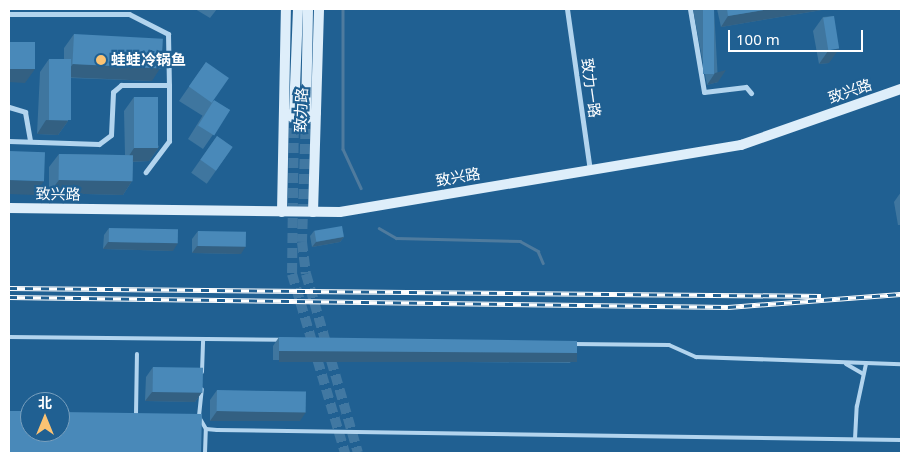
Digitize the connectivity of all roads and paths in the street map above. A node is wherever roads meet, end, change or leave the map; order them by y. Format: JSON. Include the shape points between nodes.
{"nodes":[{"id":1,"x":135,"y":9,"type":"edge"},
{"id":2,"x":286,"y":9,"type":"edge"},
{"id":3,"x":298,"y":9,"type":"edge"},
{"id":4,"x":308,"y":9,"type":"edge"},
{"id":5,"x":319,"y":9,"type":"edge"},
{"id":6,"x":567,"y":9,"type":"edge"},
{"id":7,"x":690,"y":9,"type":"edge"},
{"id":8,"x":9,"y":14,"type":"edge"},
{"id":9,"x":129,"y":14,"type":"junction"},
{"id":10,"x":169,"y":85,"type":"junction"},
{"id":11,"x":901,"y":89,"type":"edge"},
{"id":12,"x":751,"y":93,"type":"dead end"},
{"id":13,"x":9,"y":107,"type":"edge"},
{"id":14,"x":289,"y":113,"type":"junction"},
{"id":15,"x":311,"y":113,"type":"junction"},
{"id":16,"x":9,"y":141,"type":"edge"},
{"id":17,"x":30,"y":141,"type":"junction"},
{"id":18,"x":590,"y":170,"type":"junction"},
{"id":19,"x":146,"y":172,"type":"dead end"},
{"id":20,"x":9,"y":208,"type":"edge"},
{"id":21,"x":282,"y":212,"type":"junction"},
{"id":22,"x":313,"y":212,"type":"junction"},
{"id":23,"x":9,"y":337,"type":"edge"},
{"id":24,"x":203,"y":339,"type":"junction"},
{"id":25,"x":292,"y":340,"type":"edge"},
{"id":26,"x":570,"y":344,"type":"edge"},
{"id":27,"x":137,"y":354,"type":"dead end"},
{"id":28,"x":844,"y":363,"type":"junction"},
{"id":29,"x":866,"y":364,"type":"junction"},
{"id":30,"x":901,"y":364,"type":"edge"},
{"id":31,"x":863,"y":374,"type":"junction"},
{"id":32,"x":202,"y":378,"type":"edge"},
{"id":33,"x":202,"y":383,"type":"edge"},
{"id":34,"x":127,"y":414,"type":"edge"},
{"id":35,"x":136,"y":415,"type":"junction"},
{"id":36,"x":145,"y":415,"type":"edge"},
{"id":37,"x":190,"y":416,"type":"edge"},
{"id":38,"x":198,"y":416,"type":"junction"},
{"id":39,"x":206,"y":429,"type":"junction"},
{"id":40,"x":855,"y":439,"type":"junction"},
{"id":41,"x":901,"y":440,"type":"edge"},
{"id":42,"x":205,"y":453,"type":"edge"}],
"edges":[{"from":1,"to":9,"type":"street"},
{"from":2,"to":14,"type":"street","name":"致力路"},
{"from":3,"to":14,"type":"street","name":"致力路"},
{"from":4,"to":15,"type":"street","name":"致力路"},
{"from":5,"to":15,"type":"street","name":"致力路"},
{"from":6,"to":18,"type":"street","name":"致力一路"},
{"from":7,"to":12,"type":"street","via":[[704,92],[746,87]]},
{"from":8,"to":9,"type":"street"},
{"from":9,"to":10,"type":"street","via":[[168,34]]},
{"from":10,"to":17,"type":"street","via":[[121,85],[113,92],[111,136],[99,144]]},
{"from":10,"to":19,"type":"street","via":[[168,141]]},
{"from":11,"to":18,"type":"street","name":"致兴路","via":[[741,145]]},
{"from":13,"to":17,"type":"street","via":[[25,112]]},
{"from":14,"to":15,"type":"street","via":[[300,122]]},
{"from":14,"to":21,"type":"street","name":"致力路"},
{"from":15,"to":22,"type":"street","name":"致力路"},
{"from":16,"to":17,"type":"street"},
{"from":18,"to":22,"type":"street","name":"致兴路","via":[[340,212]]},
{"from":20,"to":21,"type":"street","name":"致兴路"},
{"from":21,"to":22,"type":"street","name":"致兴路"},
{"from":23,"to":24,"type":"lane"},
{"from":24,"to":25,"type":"lane"},
{"from":24,"to":32,"type":"lane"},
{"from":26,"to":28,"type":"lane","via":[[669,345],[696,357]]},
{"from":27,"to":35,"type":"lane"},
{"from":28,"to":29,"type":"lane"},
{"from":28,"to":31,"type":"lane"},
{"from":29,"to":30,"type":"lane"},
{"from":29,"to":31,"type":"lane"},
{"from":31,"to":40,"type":"lane"},
{"from":33,"to":38,"type":"lane"},
{"from":34,"to":35,"type":"lane"},
{"from":35,"to":36,"type":"lane"},
{"from":37,"to":38,"type":"lane"},
{"from":38,"to":39,"type":"lane"},
{"from":39,"to":40,"type":"lane"},
{"from":39,"to":42,"type":"lane"},
{"from":40,"to":41,"type":"lane"}]}
